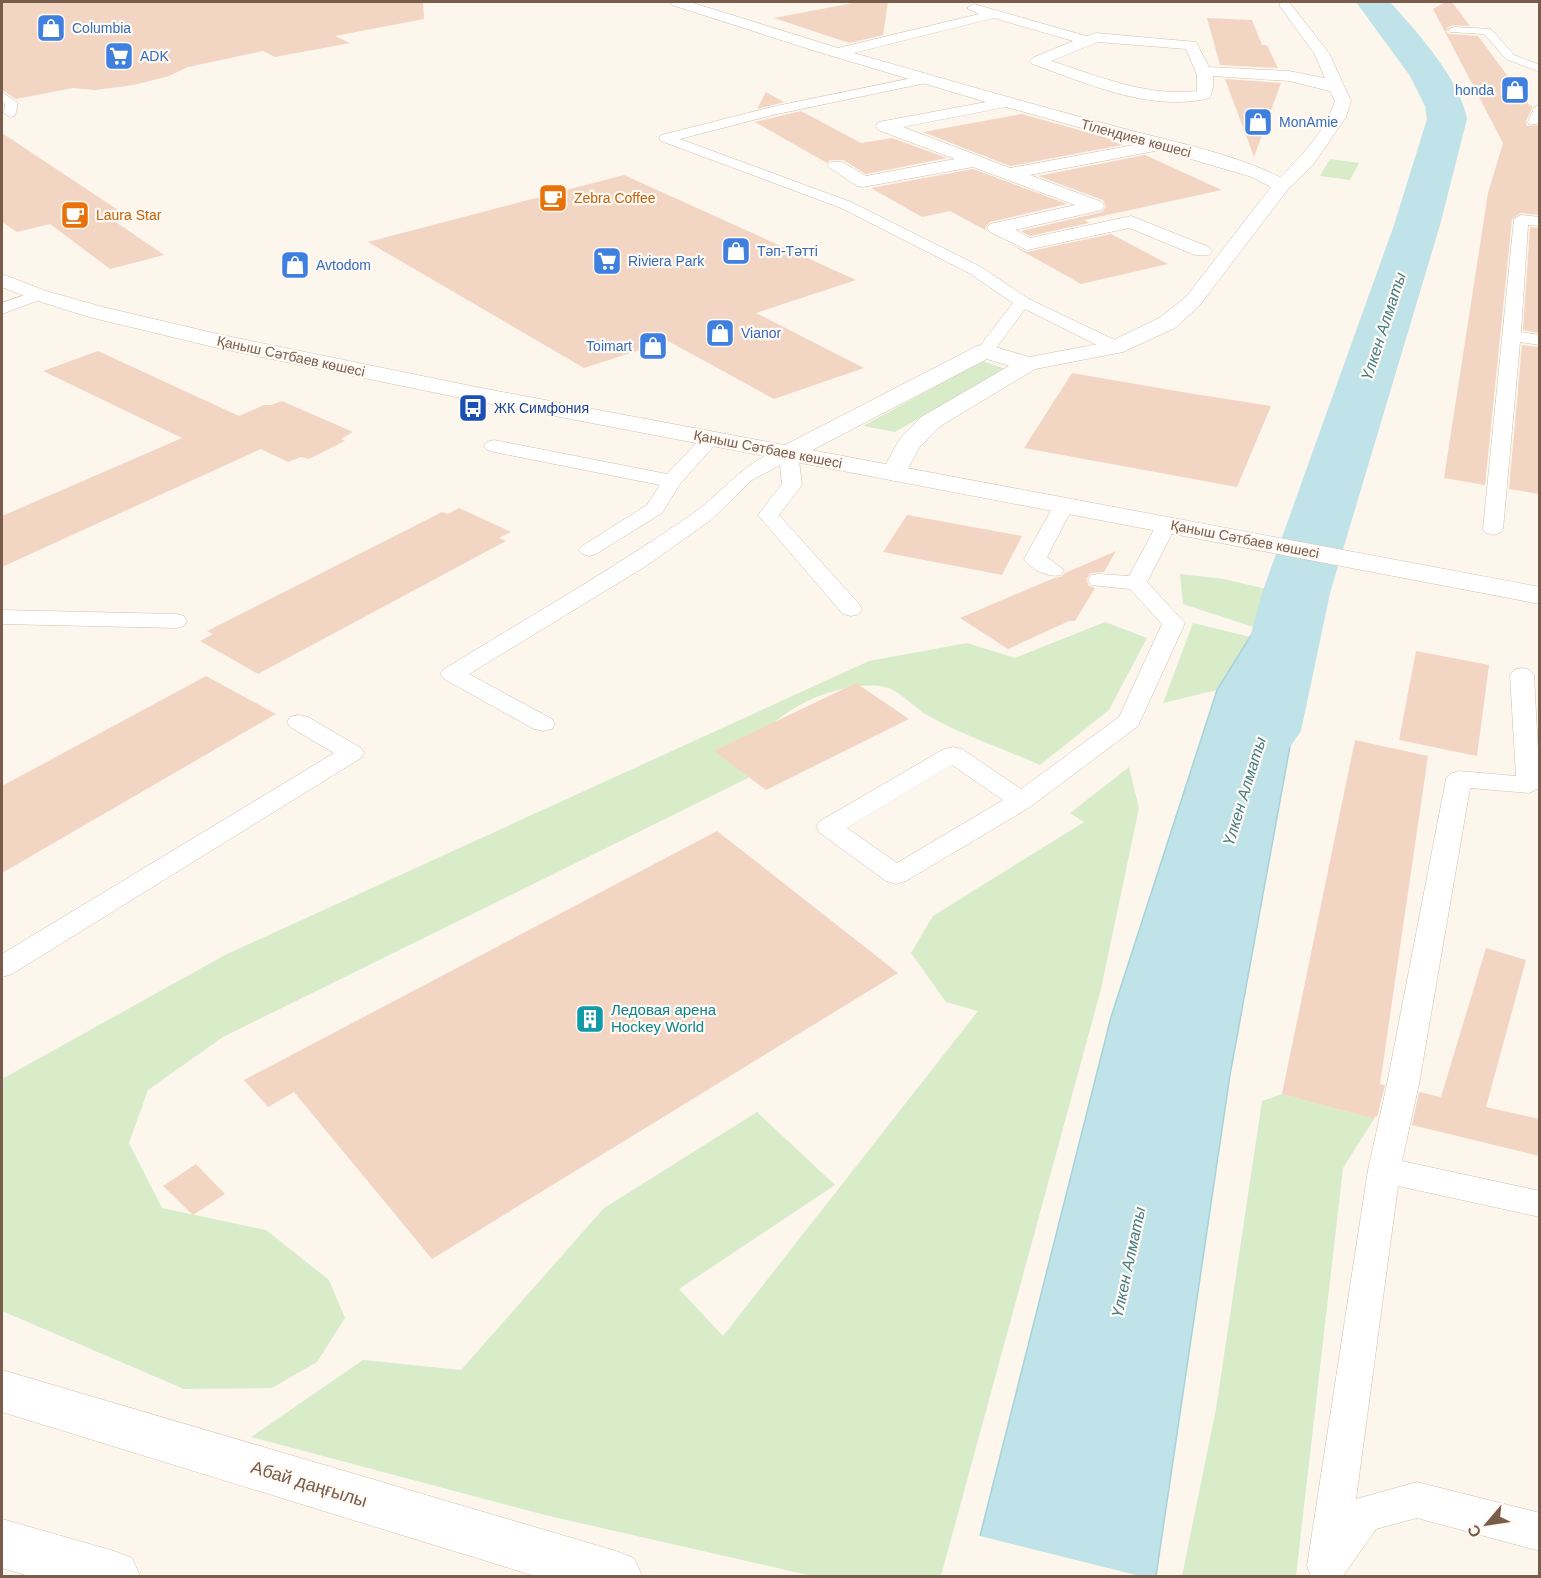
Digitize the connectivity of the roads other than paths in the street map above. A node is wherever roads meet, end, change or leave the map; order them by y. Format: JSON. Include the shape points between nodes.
{"nodes":[{"id":1,"x":677,"y":2,"type":"edge"},
{"id":2,"x":962,"y":4,"type":"dead end"},
{"id":3,"x":1286,"y":5,"type":"dead end"},
{"id":4,"x":995,"y":14,"type":"junction"},
{"id":5,"x":1454,"y":30,"type":"dead end"},
{"id":6,"x":1088,"y":41,"type":"junction"},
{"id":7,"x":837,"y":53,"type":"junction"},
{"id":8,"x":1539,"y":69,"type":"edge"},
{"id":9,"x":1204,"y":70,"type":"junction"},
{"id":10,"x":927,"y":80,"type":"junction"},
{"id":11,"x":1110,"y":84,"type":"junction"},
{"id":12,"x":1337,"y":88,"type":"junction"},
{"id":13,"x":1081,"y":94,"type":"dead end"},
{"id":14,"x":2,"y":96,"type":"edge"},
{"id":15,"x":1062,"y":101,"type":"dead end"},
{"id":16,"x":1008,"y":103,"type":"junction"},
{"id":17,"x":1539,"y":108,"type":"edge"},
{"id":18,"x":1034,"y":110,"type":"junction"},
{"id":19,"x":10,"y":113,"type":"dead end"},
{"id":20,"x":1534,"y":122,"type":"dead end"},
{"id":21,"x":1162,"y":144,"type":"junction"},
{"id":22,"x":937,"y":147,"type":"junction"},
{"id":23,"x":908,"y":152,"type":"dead end"},
{"id":24,"x":1200,"y":155,"type":"junction"},
{"id":25,"x":975,"y":161,"type":"junction"},
{"id":26,"x":857,"y":162,"type":"dead end"},
{"id":27,"x":1152,"y":164,"type":"dead end"},
{"id":28,"x":1008,"y":174,"type":"junction"},
{"id":29,"x":1076,"y":179,"type":"dead end"},
{"id":30,"x":1282,"y":185,"type":"junction"},
{"id":31,"x":1043,"y":186,"type":"junction"},
{"id":32,"x":1095,"y":206,"type":"junction"},
{"id":33,"x":1131,"y":222,"type":"junction"},
{"id":34,"x":1539,"y":222,"type":"edge"},
{"id":35,"x":1202,"y":251,"type":"dead end"},
{"id":36,"x":2,"y":280,"type":"edge"},
{"id":37,"x":39,"y":295,"type":"junction"},
{"id":38,"x":1023,"y":302,"type":"junction"},
{"id":39,"x":2,"y":309,"type":"edge"},
{"id":40,"x":1512,"y":336,"type":"junction"},
{"id":41,"x":1539,"y":340,"type":"edge"},
{"id":42,"x":1115,"y":347,"type":"junction"},
{"id":43,"x":985,"y":351,"type":"junction"},
{"id":44,"x":1028,"y":364,"type":"junction"},
{"id":45,"x":712,"y":438,"type":"junction"},
{"id":46,"x":494,"y":446,"type":"dead end"},
{"id":47,"x":788,"y":453,"type":"junction"},
{"id":48,"x":894,"y":473,"type":"junction"},
{"id":49,"x":672,"y":481,"type":"junction"},
{"id":50,"x":1064,"y":505,"type":"junction"},
{"id":51,"x":1167,"y":524,"type":"junction"},
{"id":52,"x":1493,"y":528,"type":"dead end"},
{"id":53,"x":589,"y":550,"type":"dead end"},
{"id":54,"x":1053,"y":570,"type":"dead end"},
{"id":55,"x":1099,"y":580,"type":"dead end"},
{"id":56,"x":1136,"y":583,"type":"junction"},
{"id":57,"x":1539,"y":596,"type":"edge"},
{"id":58,"x":851,"y":609,"type":"dead end"},
{"id":59,"x":2,"y":617,"type":"edge"},
{"id":60,"x":176,"y":621,"type":"dead end"},
{"id":61,"x":1522,"y":675,"type":"dead end"},
{"id":62,"x":299,"y":722,"type":"dead end"},
{"id":63,"x":543,"y":724,"type":"dead end"},
{"id":64,"x":1021,"y":801,"type":"junction"},
{"id":65,"x":2,"y":967,"type":"edge"},
{"id":66,"x":1384,"y":1170,"type":"junction"},
{"id":67,"x":1539,"y":1204,"type":"edge"},
{"id":68,"x":2,"y":1391,"type":"edge"},
{"id":69,"x":1539,"y":1532,"type":"edge"},
{"id":70,"x":2,"y":1544,"type":"edge"},
{"id":71,"x":1327,"y":1571,"type":"edge"},
{"id":72,"x":114,"y":1576,"type":"edge"},
{"id":73,"x":616,"y":1576,"type":"edge"}],
"edges":[{"from":1,"to":7,"type":"street","name":"Тілендиев көшесі"},
{"from":2,"to":4,"type":"street"},
{"from":3,"to":12,"type":"street","via":[[1321,52]]},
{"from":4,"to":6,"type":"street"},
{"from":4,"to":7,"type":"street"},
{"from":5,"to":8,"type":"lane","via":[[1487,31],[1510,57]]},
{"from":6,"to":9,"type":"street","via":[[1096,37],[1191,45]]},
{"from":6,"to":11,"type":"street","via":[[1037,61]]},
{"from":7,"to":10,"type":"street","name":"Тілендиев көшесі"},
{"from":9,"to":11,"type":"street","via":[[1204,95],[1192,98],[1150,94]]},
{"from":9,"to":12,"type":"street","via":[[1303,79]]},
{"from":10,"to":16,"type":"street","name":"Тілендиев көшесі"},
{"from":10,"to":38,"type":"lane","via":[[776,110],[666,138],[846,205],[975,270]]},
{"from":11,"to":13,"type":"street"},
{"from":12,"to":30,"type":"street","via":[[1343,101],[1338,117],[1307,161]]},
{"from":14,"to":19,"type":"lane","via":[[12,103]]},
{"from":15,"to":18,"type":"street"},
{"from":16,"to":18,"type":"street","name":"Тілендиев көшесі"},
{"from":16,"to":22,"type":"street","via":[[884,126]]},
{"from":17,"to":20,"type":"lane"},
{"from":18,"to":21,"type":"street","name":"Тілендиев көшесі"},
{"from":21,"to":24,"type":"street","name":"Тілендиев көшесі"},
{"from":21,"to":28,"type":"street"},
{"from":22,"to":23,"type":"street"},
{"from":22,"to":25,"type":"street"},
{"from":24,"to":27,"type":"street"},
{"from":24,"to":30,"type":"street","name":"Тілендиев көшесі","via":[[1258,173]]},
{"from":25,"to":26,"type":"street","via":[[864,182],[836,166]]},
{"from":25,"to":28,"type":"street"},
{"from":28,"to":31,"type":"street"},
{"from":29,"to":31,"type":"street"},
{"from":30,"to":42,"type":"street","via":[[1193,301],[1167,323]]},
{"from":31,"to":32,"type":"street"},
{"from":32,"to":33,"type":"street"},
{"from":32,"to":33,"type":"street","via":[[997,228],[1027,244]]},
{"from":33,"to":35,"type":"street"},
{"from":34,"to":40,"type":"lane","via":[[1521,219]]},
{"from":36,"to":37,"type":"street","name":"Қаныш Сәтбаев көшесі"},
{"from":37,"to":39,"type":"lane"},
{"from":37,"to":45,"type":"street","name":"Қаныш Сәтбаев көшесі","via":[[222,342]]},
{"from":38,"to":42,"type":"lane"},
{"from":38,"to":43,"type":"lane"},
{"from":40,"to":41,"type":"lane"},
{"from":40,"to":52,"type":"lane"},
{"from":42,"to":44,"type":"street"},
{"from":43,"to":44,"type":"street"},
{"from":43,"to":47,"type":"street"},
{"from":44,"to":48,"type":"street","via":[[930,422],[908,445]]},
{"from":45,"to":47,"type":"street","name":"Қаныш Сәтбаев көшесі"},
{"from":45,"to":49,"type":"lane"},
{"from":46,"to":49,"type":"lane"},
{"from":47,"to":48,"type":"street","name":"Қаныш Сәтбаев көшесі"},
{"from":47,"to":58,"type":"lane","via":[[792,484],[768,515]]},
{"from":47,"to":63,"type":"lane","via":[[745,476],[704,516],[638,561],[452,674]]},
{"from":48,"to":50,"type":"street","name":"Қаныш Сәтбаев көшесі"},
{"from":49,"to":53,"type":"lane","via":[[655,509]]},
{"from":50,"to":51,"type":"street","name":"Қаныш Сәтбаев көшесі"},
{"from":50,"to":54,"type":"lane","via":[[1035,559]]},
{"from":51,"to":56,"type":"lane"},
{"from":51,"to":57,"type":"street","name":"Қаныш Сәтбаев көшесі"},
{"from":55,"to":56,"type":"lane"},
{"from":56,"to":64,"type":"lane","via":[[1174,623],[1129,721]]},
{"from":59,"to":60,"type":"lane"},
{"from":61,"to":66,"type":"lane","via":[[1529,785],[1459,779]]},
{"from":62,"to":65,"type":"lane","via":[[352,753]]},
{"from":64,"to":64,"type":"lane","via":[[896,875],[829,826],[953,754]]},
{"from":66,"to":67,"type":"lane"},
{"from":66,"to":71,"type":"lane"},
{"from":68,"to":73,"type":"street","name":"Абай даңғылы"},
{"from":69,"to":71,"type":"lane","via":[[1417,1500],[1364,1514]]},
{"from":70,"to":72,"type":"street"}]}
